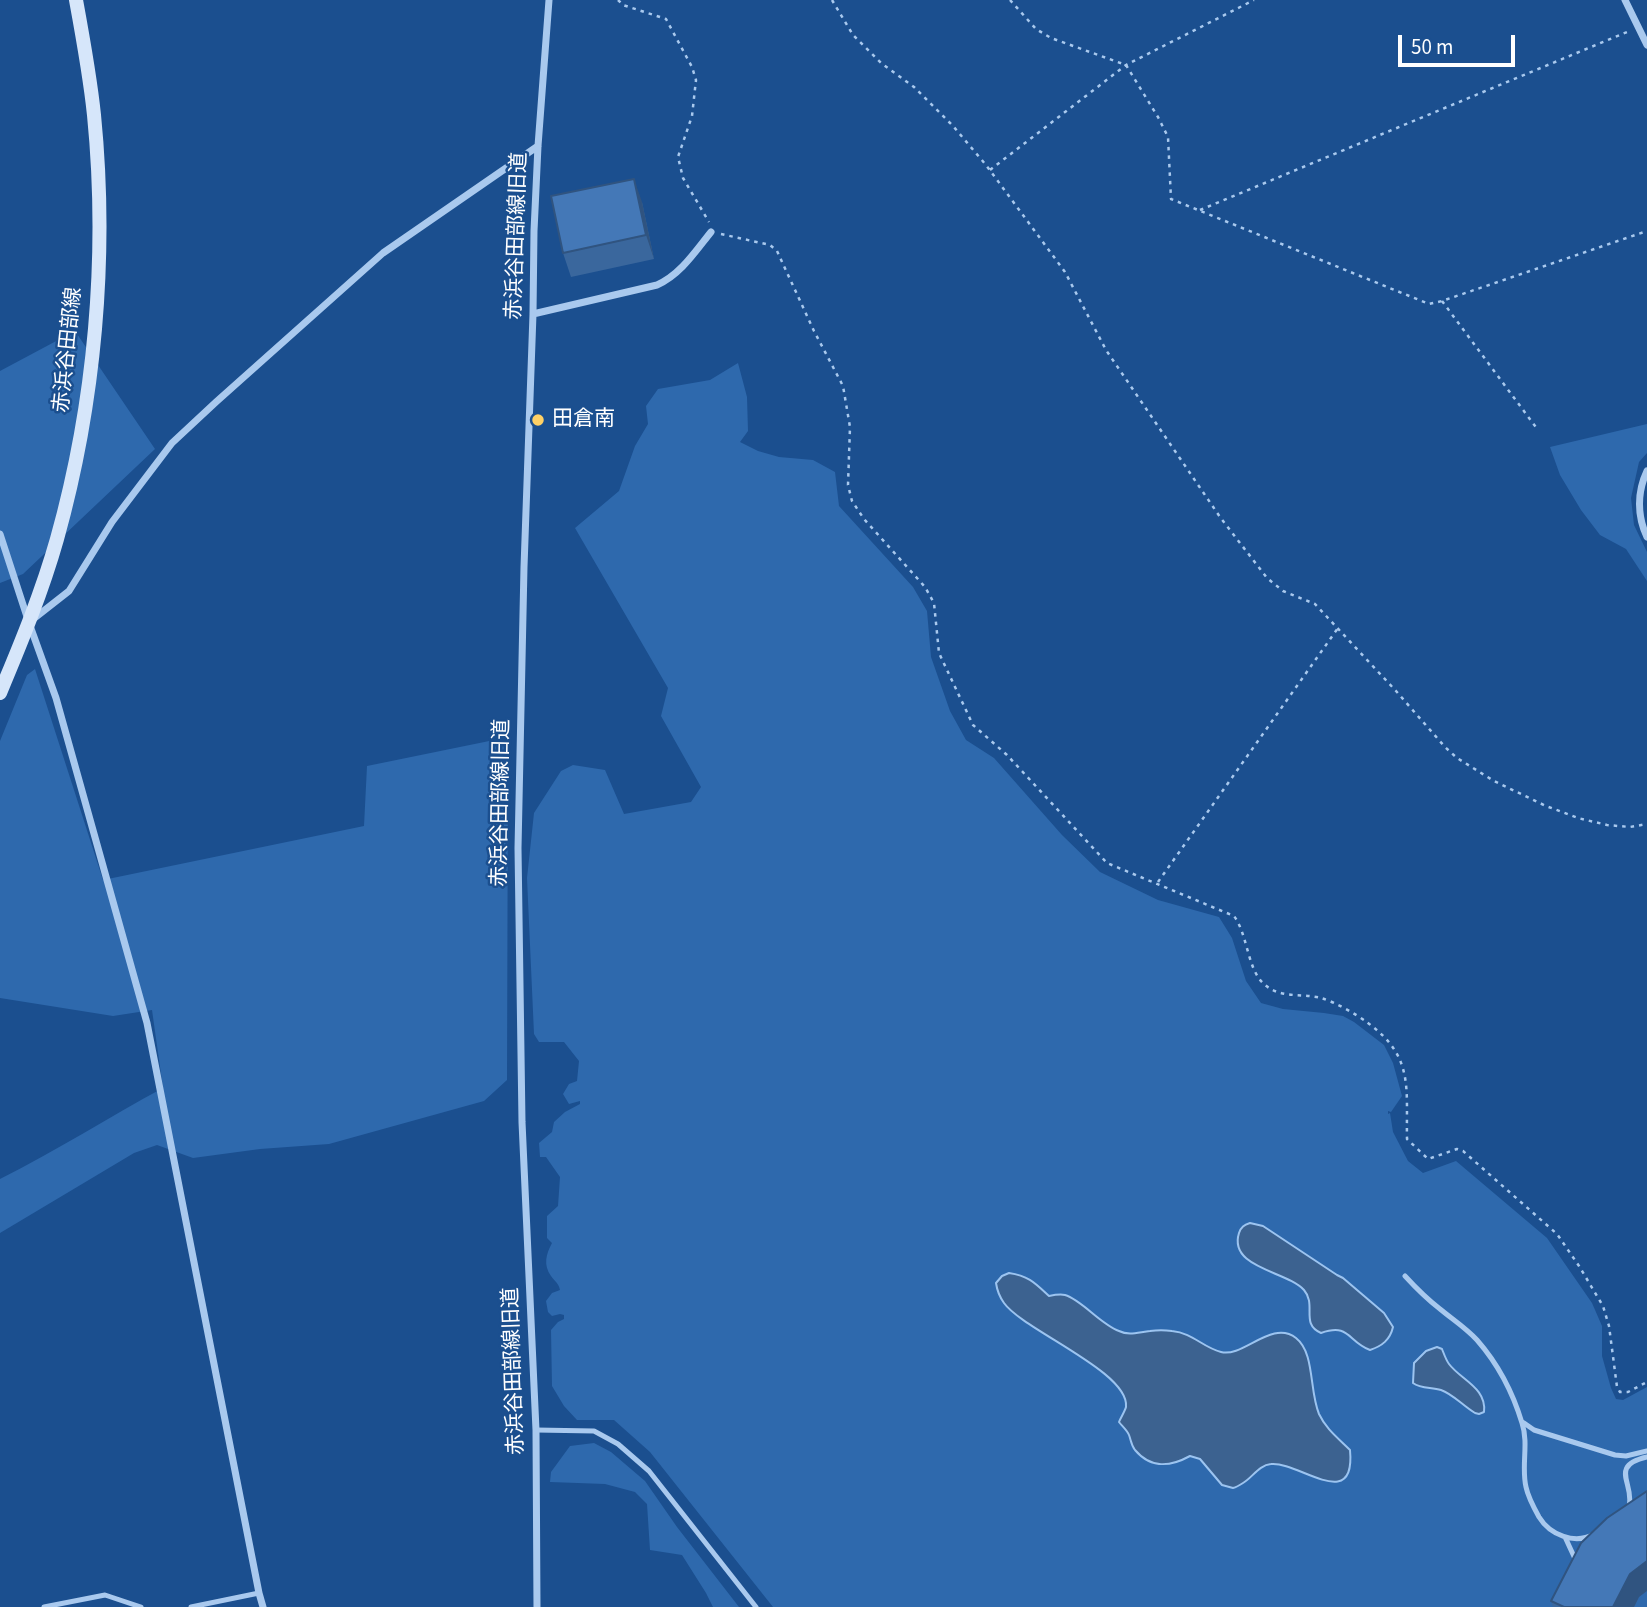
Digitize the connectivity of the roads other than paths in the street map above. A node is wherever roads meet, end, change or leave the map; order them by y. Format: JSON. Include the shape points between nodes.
{"nodes":[{"id":1,"x":76,"y":0,"type":"edge"},
{"id":2,"x":549,"y":0,"type":"edge"},
{"id":3,"x":1625,"y":0,"type":"edge"},
{"id":4,"x":1647,"y":45,"type":"edge"},
{"id":5,"x":538,"y":146,"type":"junction"},
{"id":6,"x":711,"y":232,"type":"road end"},
{"id":7,"x":533,"y":314,"type":"junction"},
{"id":8,"x":1647,"y":471,"type":"edge"},
{"id":9,"x":0,"y":534,"type":"edge"},
{"id":10,"x":1647,"y":537,"type":"edge"},
{"id":11,"x":29,"y":623,"type":"junction"},
{"id":12,"x":0,"y":693,"type":"edge"},
{"id":13,"x":1405,"y":1276,"type":"dead end"},
{"id":14,"x":1522,"y":1421,"type":"junction"},
{"id":15,"x":536,"y":1430,"type":"junction"},
{"id":16,"x":1543,"y":1432,"type":"junction"},
{"id":17,"x":1526,"y":1446,"type":"junction"},
{"id":18,"x":1647,"y":1451,"type":"edge"},
{"id":19,"x":1615,"y":1455,"type":"junction"},
{"id":20,"x":1647,"y":1457,"type":"edge"},
{"id":21,"x":1627,"y":1467,"type":"junction"},
{"id":22,"x":1628,"y":1508,"type":"edge"},
{"id":23,"x":1599,"y":1530,"type":"edge"},
{"id":24,"x":1565,"y":1537,"type":"junction"},
{"id":25,"x":1581,"y":1572,"type":"edge"},
{"id":26,"x":259,"y":1593,"type":"junction"},
{"id":27,"x":44,"y":1607,"type":"edge"},
{"id":28,"x":141,"y":1607,"type":"edge"},
{"id":29,"x":191,"y":1607,"type":"edge"},
{"id":30,"x":263,"y":1607,"type":"edge"},
{"id":31,"x":537,"y":1607,"type":"edge"},
{"id":32,"x":756,"y":1607,"type":"edge"}],
"edges":[{"from":1,"to":11,"type":"main road","name":"赤浜谷田部線","via":[[94,116],[99,231],[96,305],[76,458],[57,540]]},
{"from":2,"to":5,"type":"street","name":"赤浜谷田部線旧道"},
{"from":3,"to":4,"type":"street"},
{"from":5,"to":7,"type":"street","name":"赤浜谷田部線旧道"},
{"from":5,"to":11,"type":"street","via":[[383,253],[172,443],[112,522],[69,591]]},
{"from":6,"to":7,"type":"street","via":[[669,280]]},
{"from":7,"to":15,"type":"street","name":"赤浜谷田部線旧道","via":[[518,848],[521,1083]]},
{"from":8,"to":10,"type":"street","via":[[1639,503]]},
{"from":9,"to":11,"type":"street"},
{"from":11,"to":12,"type":"main road","name":"赤浜谷田部線"},
{"from":11,"to":26,"type":"street","via":[[56,698],[147,1023]]},
{"from":13,"to":14,"type":"lane","via":[[1476,1339],[1506,1381]]},
{"from":14,"to":16,"type":"lane"},
{"from":14,"to":17,"type":"lane"},
{"from":15,"to":31,"type":"street","name":"赤浜谷田部線旧道"},
{"from":15,"to":32,"type":"lane","via":[[594,1431],[618,1444],[649,1471]]},
{"from":16,"to":17,"type":"lane","via":[[1534,1434]]},
{"from":16,"to":19,"type":"lane"},
{"from":17,"to":24,"type":"lane","via":[[1528,1494],[1543,1522]]},
{"from":18,"to":19,"type":"lane"},
{"from":19,"to":21,"type":"lane"},
{"from":20,"to":21,"type":"lane"},
{"from":21,"to":22,"type":"lane"},
{"from":23,"to":24,"type":"lane","via":[[1582,1538]]},
{"from":24,"to":25,"type":"lane"},
{"from":26,"to":29,"type":"lane"},
{"from":26,"to":30,"type":"street"},
{"from":27,"to":28,"type":"lane","via":[[105,1595]]}]}
